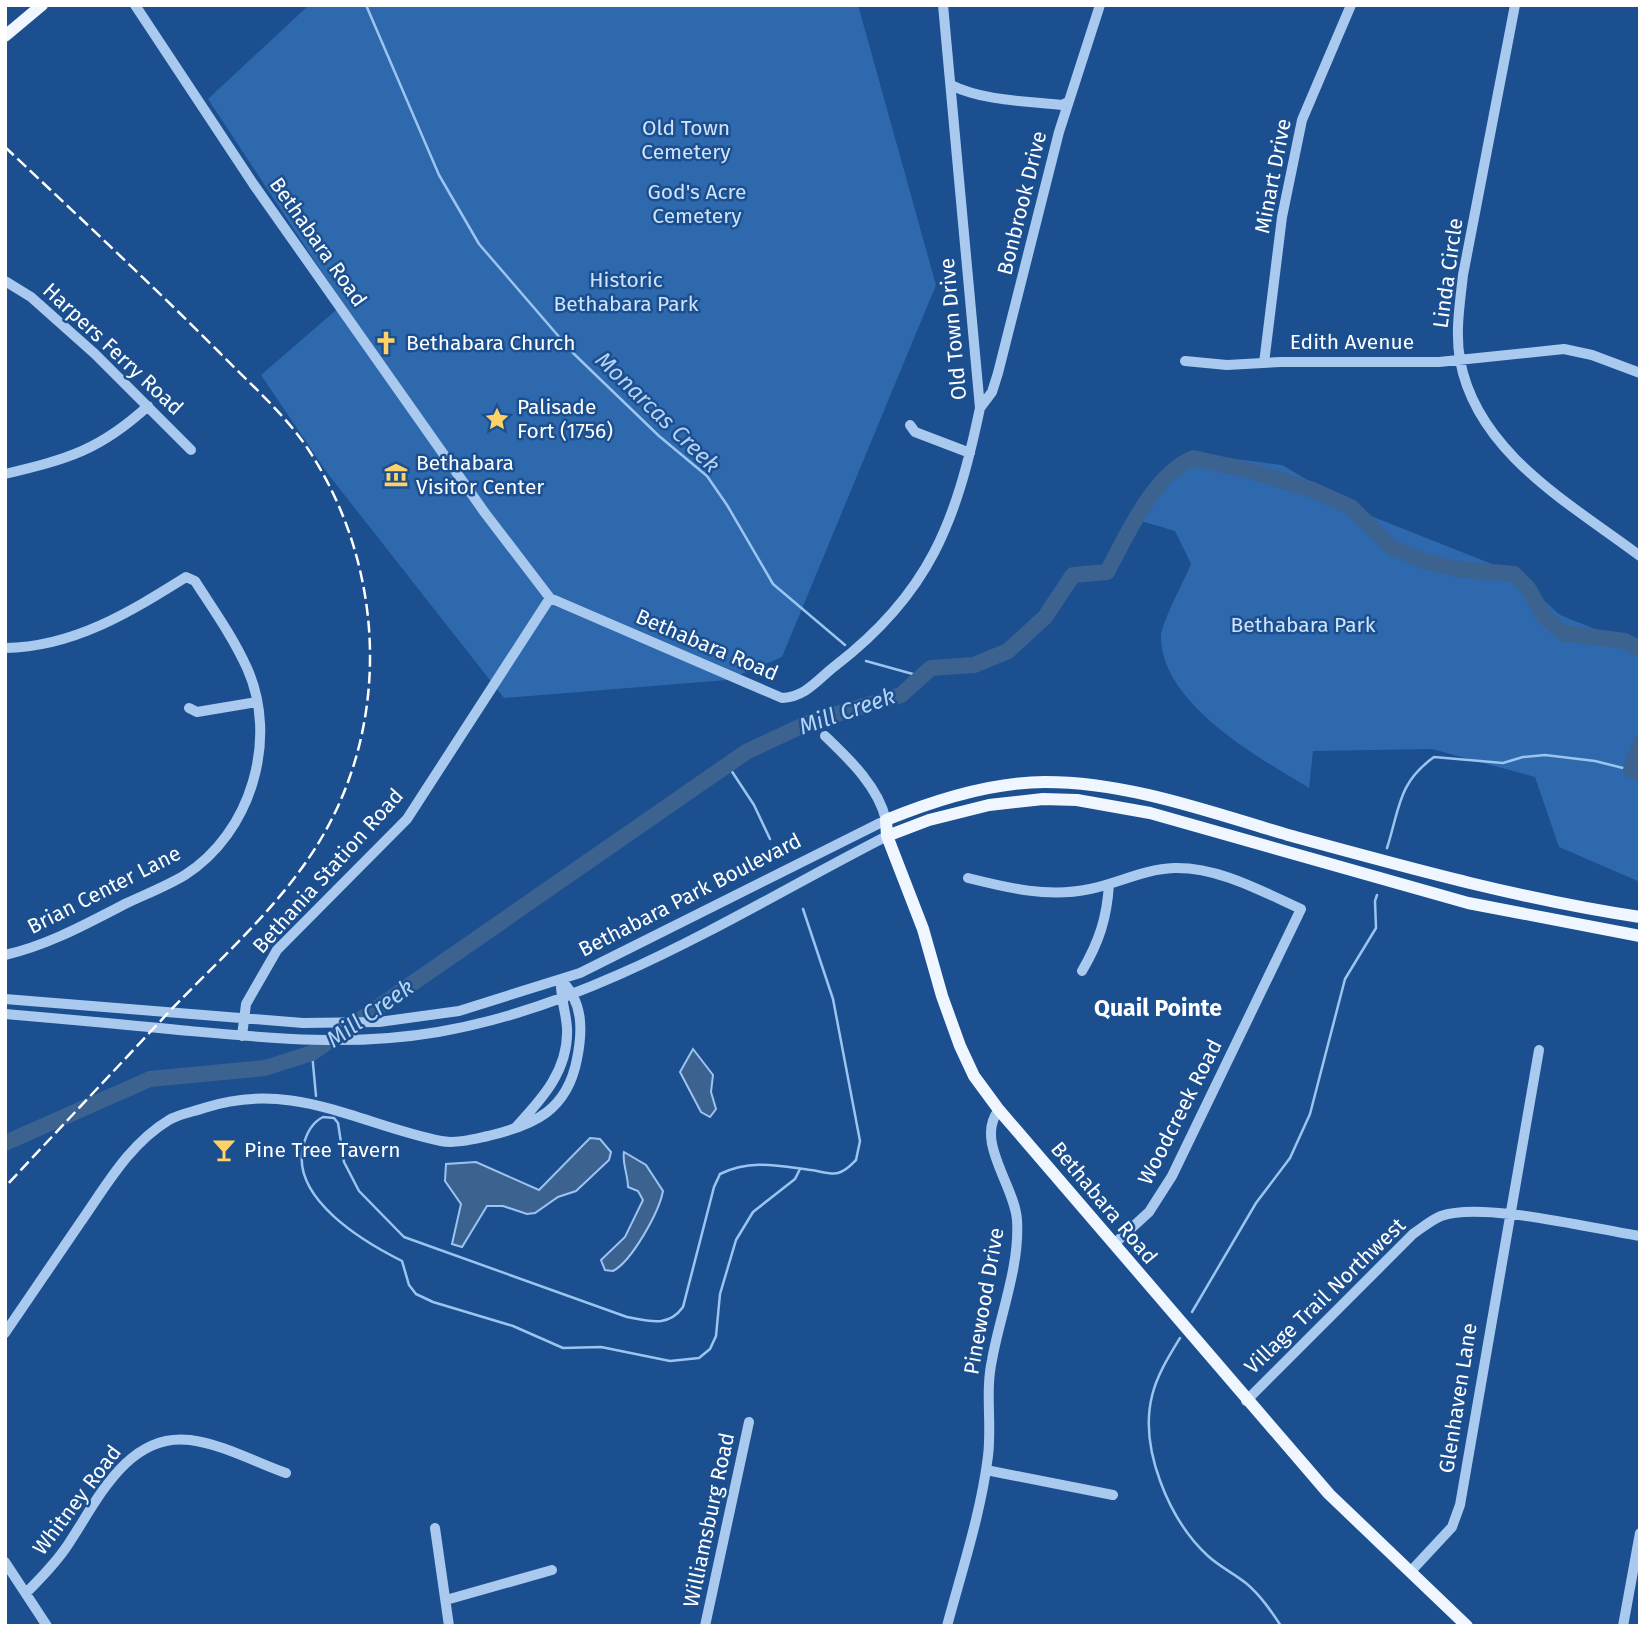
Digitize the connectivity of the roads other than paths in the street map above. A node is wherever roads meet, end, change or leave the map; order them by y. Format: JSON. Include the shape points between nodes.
{"nodes":[{"id":1,"x":42,"y":5,"type":"edge"},
{"id":2,"x":135,"y":5,"type":"edge"},
{"id":3,"x":943,"y":5,"type":"edge"},
{"id":4,"x":1100,"y":5,"type":"edge"},
{"id":5,"x":1351,"y":5,"type":"edge"},
{"id":6,"x":1516,"y":5,"type":"edge"},
{"id":7,"x":5,"y":36,"type":"edge"},
{"id":8,"x":951,"y":85,"type":"junction"},
{"id":9,"x":1068,"y":102,"type":"junction"},
{"id":10,"x":5,"y":281,"type":"edge"},
{"id":11,"x":1460,"y":359,"type":"junction"},
{"id":12,"x":1185,"y":361,"type":"dead end"},
{"id":13,"x":1264,"y":363,"type":"junction"},
{"id":14,"x":1640,"y":373,"type":"edge"},
{"id":15,"x":148,"y":406,"type":"junction"},
{"id":16,"x":980,"y":408,"type":"junction"},
{"id":17,"x":910,"y":425,"type":"dead end"},
{"id":18,"x":191,"y":450,"type":"dead end"},
{"id":19,"x":970,"y":453,"type":"junction"},
{"id":20,"x":5,"y":474,"type":"edge"},
{"id":21,"x":1640,"y":556,"type":"edge"},
{"id":22,"x":550,"y":598,"type":"junction"},
{"id":23,"x":5,"y":648,"type":"edge"},
{"id":24,"x":782,"y":698,"type":"joint"},
{"id":25,"x":257,"y":702,"type":"junction"},
{"id":26,"x":189,"y":708,"type":"dead end"},
{"id":27,"x":825,"y":736,"type":"dead end"},
{"id":28,"x":886,"y":820,"type":"junction"},
{"id":29,"x":887,"y":836,"type":"junction"},
{"id":30,"x":968,"y":878,"type":"dead end"},
{"id":31,"x":1109,"y":884,"type":"junction"},
{"id":32,"x":1640,"y":917,"type":"edge"},
{"id":33,"x":1640,"y":936,"type":"edge"},
{"id":34,"x":5,"y":955,"type":"edge"},
{"id":35,"x":1082,"y":971,"type":"dead end"},
{"id":36,"x":561,"y":980,"type":"junction"},
{"id":37,"x":574,"y":993,"type":"junction"},
{"id":38,"x":5,"y":999,"type":"edge"},
{"id":39,"x":560,"y":999,"type":"junction"},
{"id":40,"x":5,"y":1014,"type":"edge"},
{"id":41,"x":244,"y":1021,"type":"junction"},
{"id":42,"x":242,"y":1036,"type":"junction"},
{"id":43,"x":1539,"y":1050,"type":"dead end"},
{"id":44,"x":999,"y":1110,"type":"junction"},
{"id":45,"x":513,"y":1130,"type":"junction"},
{"id":46,"x":1510,"y":1215,"type":"junction"},
{"id":47,"x":1640,"y":1236,"type":"edge"},
{"id":48,"x":1114,"y":1244,"type":"junction"},
{"id":49,"x":5,"y":1333,"type":"edge"},
{"id":50,"x":1246,"y":1401,"type":"junction"},
{"id":51,"x":750,"y":1422,"type":"dead end"},
{"id":52,"x":986,"y":1470,"type":"junction"},
{"id":53,"x":286,"y":1473,"type":"dead end"},
{"id":54,"x":1113,"y":1495,"type":"dead end"},
{"id":55,"x":435,"y":1528,"type":"dead end"},
{"id":56,"x":1640,"y":1533,"type":"edge"},
{"id":57,"x":5,"y":1562,"type":"edge"},
{"id":58,"x":552,"y":1570,"type":"dead end"},
{"id":59,"x":1412,"y":1570,"type":"junction"},
{"id":60,"x":26,"y":1593,"type":"junction"},
{"id":61,"x":446,"y":1600,"type":"junction"},
{"id":62,"x":47,"y":1626,"type":"edge"},
{"id":63,"x":449,"y":1626,"type":"edge"},
{"id":64,"x":705,"y":1626,"type":"edge"},
{"id":65,"x":947,"y":1626,"type":"edge"},
{"id":66,"x":1467,"y":1626,"type":"edge"},
{"id":67,"x":1623,"y":1626,"type":"edge"}],
"edges":[{"from":1,"to":7,"type":"main road"},
{"from":2,"to":22,"type":"street","name":"Bethabara Road","via":[[254,185]]},
{"from":3,"to":8,"type":"street","name":"Old Town Drive"},
{"from":4,"to":9,"type":"street","name":"Bonbrook Drive"},
{"from":5,"to":13,"type":"street","name":"Minart Drive","via":[[1301,120],[1282,217]]},
{"from":6,"to":11,"type":"street","name":"Linda Circle","via":[[1464,275]]},
{"from":8,"to":9,"type":"street","via":[[1006,99],[1062,106]]},
{"from":8,"to":16,"type":"street","name":"Old Town Drive"},
{"from":9,"to":16,"type":"street","name":"Bonbrook Drive","via":[[998,373]]},
{"from":10,"to":15,"type":"street","name":"Harpers Ferry Road","via":[[31,297]]},
{"from":11,"to":13,"type":"street","name":"Edith Avenue"},
{"from":11,"to":14,"type":"street","name":"Edith Avenue","via":[[1564,349]]},
{"from":11,"to":21,"type":"street","name":"Linda Circle","via":[[1477,410],[1496,440],[1565,501]]},
{"from":12,"to":13,"type":"street","name":"Edith Avenue"},
{"from":15,"to":18,"type":"street","name":"Harpers Ferry Road"},
{"from":15,"to":20,"type":"street","via":[[92,449]]},
{"from":16,"to":19,"type":"street","name":"Old Town Drive"},
{"from":17,"to":19,"type":"street","via":[[915,432]]},
{"from":19,"to":24,"type":"street","name":"Old Town Drive","via":[[953,512],[904,604],[808,690]]},
{"from":22,"to":24,"type":"street","name":"Bethabara Road"},
{"from":22,"to":41,"type":"street","name":"Bethania Station Road","via":[[407,819],[277,950],[254,986]]},
{"from":23,"to":25,"type":"street","name":"Brian Center Lane","via":[[41,645],[100,628],[186,577],[195,581],[248,669]]},
{"from":25,"to":26,"type":"street","via":[[197,712]]},
{"from":25,"to":34,"type":"street","name":"Brian Center Lane","via":[[260,751],[251,792],[212,852],[186,874],[55,939]]},
{"from":27,"to":28,"type":"street","name":"Bethabara Road","via":[[854,764],[882,805]]},
{"from":28,"to":29,"type":"main road","name":"Bethabara Road"},
{"from":28,"to":32,"type":"main road","name":"Bethabara Park Boulevard","via":[[924,804],[986,790],[1042,782],[1078,783],[1153,797],[1472,886]]},
{"from":28,"to":36,"type":"street","name":"Bethabara Park Boulevard"},
{"from":29,"to":33,"type":"main road","name":"Bethabara Park Boulevard","via":[[989,805],[1077,800],[1150,813],[1468,904]]},
{"from":29,"to":37,"type":"street","name":"Bethabara Park Boulevard","via":[[629,970]]},
{"from":29,"to":44,"type":"main road","name":"Bethabara Road","via":[[960,1046],[974,1076]]},
{"from":30,"to":31,"type":"street","via":[[1034,892],[1067,892]]},
{"from":31,"to":35,"type":"street","via":[[1108,914]]},
{"from":31,"to":48,"type":"street","name":"Woodcreek Road","via":[[1161,870],[1195,870],[1238,880],[1301,909],[1172,1176],[1149,1212]]},
{"from":36,"to":37,"type":"street"},
{"from":36,"to":39,"type":"street"},
{"from":36,"to":41,"type":"street","name":"Bethabara Park Boulevard","via":[[436,1015],[351,1024]]},
{"from":37,"to":39,"type":"street","name":"Bethabara Park Boulevard"},
{"from":37,"to":45,"type":"street","via":[[581,1036],[565,1089],[536,1122]]},
{"from":38,"to":41,"type":"street","name":"Bethabara Park Boulevard"},
{"from":39,"to":42,"type":"street","name":"Bethabara Park Boulevard","via":[[482,1022],[412,1035],[351,1041]]},
{"from":39,"to":45,"type":"street","via":[[567,1028],[564,1056],[553,1083]]},
{"from":40,"to":42,"type":"street","name":"Bethabara Park Boulevard"},
{"from":41,"to":42,"type":"street","name":"Bethania Station Road"},
{"from":43,"to":46,"type":"street","name":"Glenhaven Lane"},
{"from":44,"to":48,"type":"main road","name":"Bethabara Road"},
{"from":44,"to":52,"type":"street","name":"Pinewood Drive","via":[[992,1118],[990,1135],[1014,1198],[1017,1220],[1012,1269],[990,1371]]},
{"from":45,"to":49,"type":"street","via":[[443,1142],[317,1104],[273,1097],[230,1100],[170,1119],[125,1157]]},
{"from":46,"to":47,"type":"street","name":"Village Trail Northwest"},
{"from":46,"to":50,"type":"street","name":"Village Trail Northwest","via":[[1467,1212],[1441,1216],[1413,1234]]},
{"from":46,"to":59,"type":"street","name":"Glenhaven Lane","via":[[1460,1505],[1451,1527]]},
{"from":48,"to":50,"type":"main road","name":"Bethabara Road"},
{"from":50,"to":59,"type":"main road","name":"Bethabara Road","via":[[1329,1494]]},
{"from":51,"to":64,"type":"street","name":"Williamsburg Road"},
{"from":52,"to":54,"type":"street"},
{"from":52,"to":65,"type":"street","name":"Pinewood Drive"},
{"from":53,"to":60,"type":"street","name":"Whitney Road","via":[[198,1442],[175,1440],[148,1447],[119,1471],[51,1568]]},
{"from":55,"to":61,"type":"street"},
{"from":56,"to":67,"type":"street"},
{"from":57,"to":60,"type":"street"},
{"from":58,"to":61,"type":"street"},
{"from":59,"to":66,"type":"main road","name":"Bethabara Road"},
{"from":60,"to":62,"type":"street"},
{"from":61,"to":63,"type":"street"}]}
